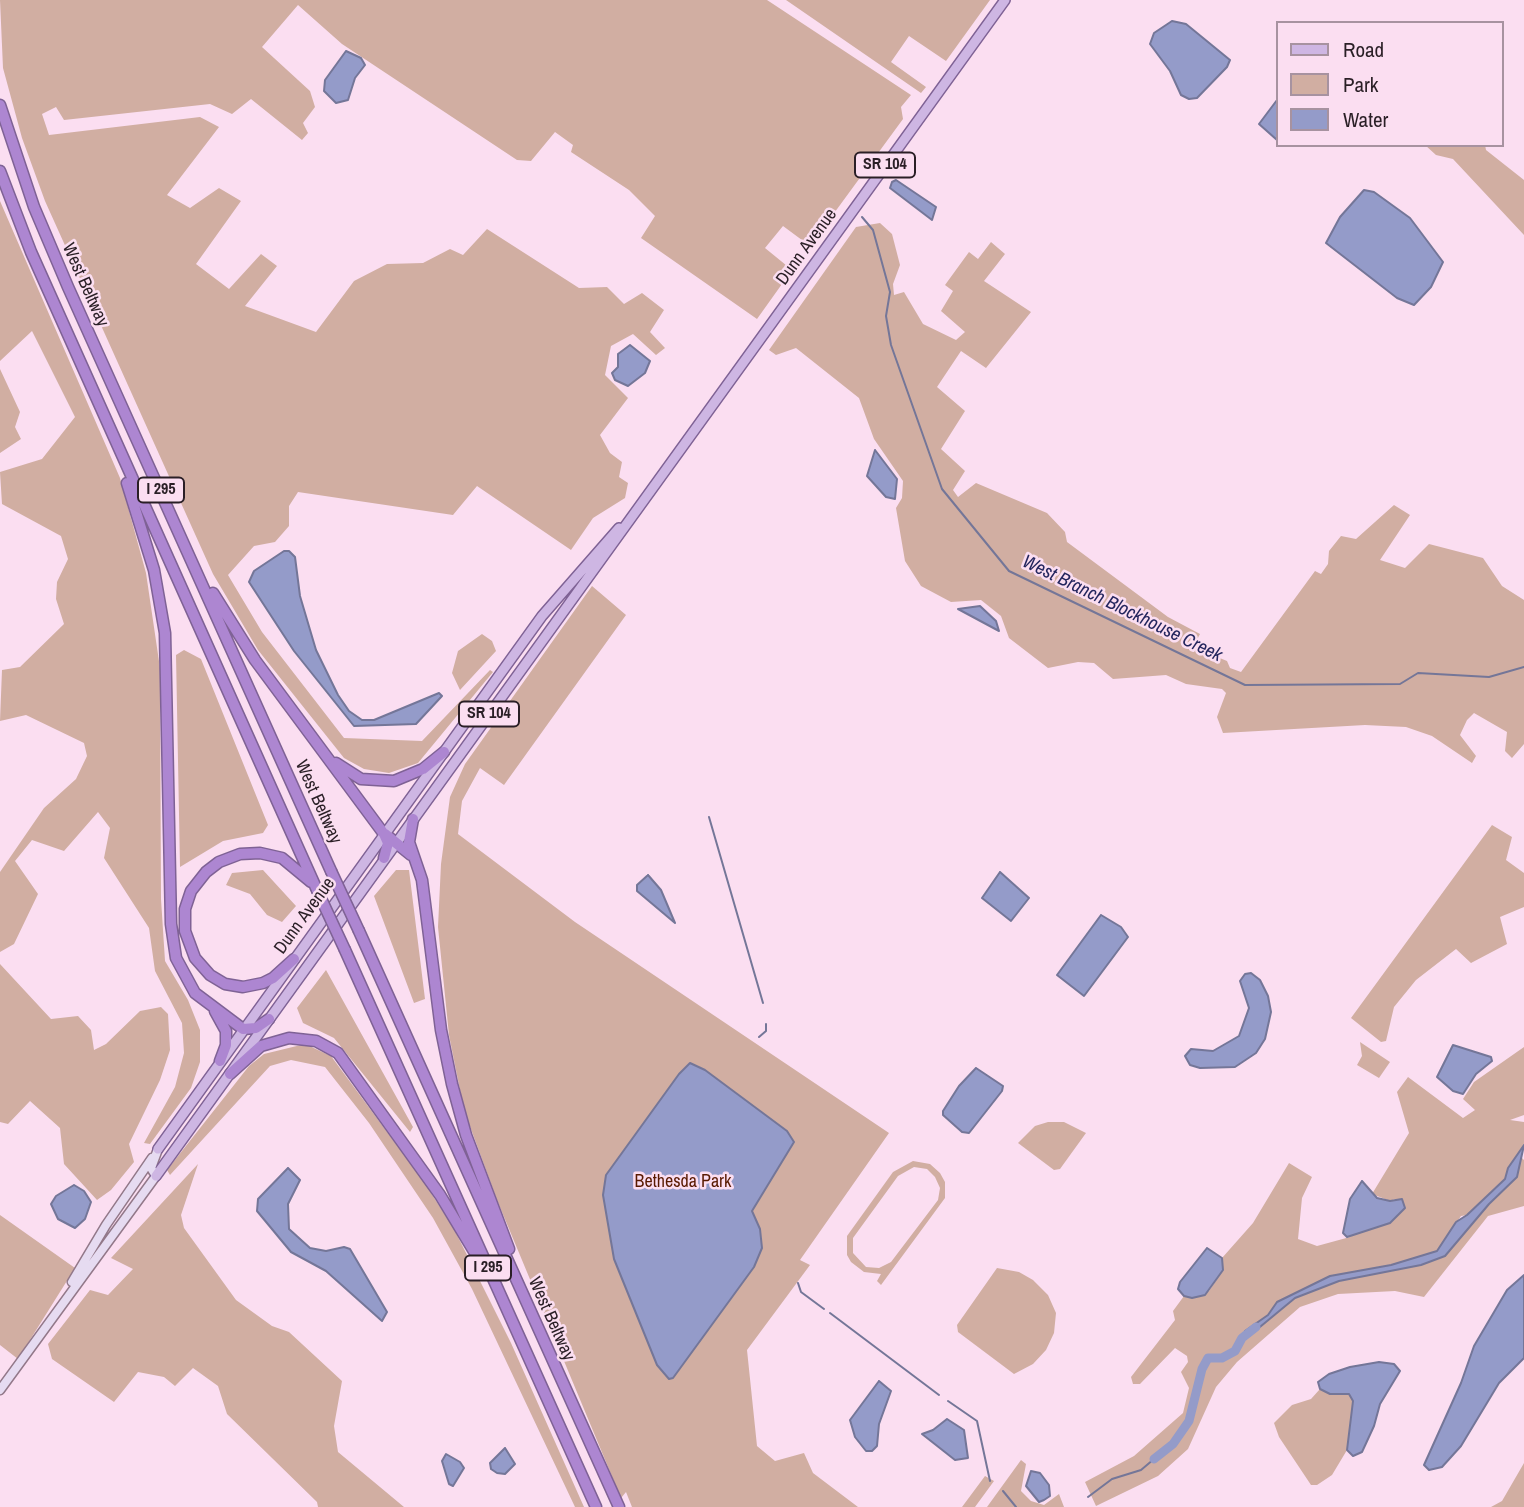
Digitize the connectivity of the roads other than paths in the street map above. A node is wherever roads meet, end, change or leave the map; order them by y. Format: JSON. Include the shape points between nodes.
{"nodes":[{"id":1,"x":1005,"y":0,"type":"edge"},
{"id":2,"x":0,"y":105,"type":"edge"},
{"id":3,"x":0,"y":171,"type":"edge"},
{"id":4,"x":108,"y":426,"type":"junction"},
{"id":5,"x":635,"y":512,"type":"junction"},
{"id":6,"x":175,"y":521,"type":"junction"},
{"id":7,"x":520,"y":646,"type":"junction"},
{"id":8,"x":532,"y":654,"type":"junction"},
{"id":9,"x":325,"y":752,"type":"junction"},
{"id":10,"x":444,"y":752,"type":"junction"},
{"id":11,"x":413,"y":819,"type":"junction"},
{"id":12,"x":384,"y":834,"type":"junction"},
{"id":13,"x":396,"y":842,"type":"junction"},
{"id":14,"x":384,"y":858,"type":"junction"},
{"id":15,"x":414,"y":858,"type":"junction"},
{"id":16,"x":317,"y":890,"type":"junction"},
{"id":17,"x":294,"y":959,"type":"junction"},
{"id":18,"x":212,"y":1008,"type":"junction"},
{"id":19,"x":269,"y":1019,"type":"junction"},
{"id":20,"x":243,"y":1028,"type":"junction"},
{"id":21,"x":220,"y":1061,"type":"junction"},
{"id":22,"x":230,"y":1074,"type":"junction"},
{"id":23,"x":158,"y":1149,"type":"junction"},
{"id":24,"x":145,"y":1167,"type":"junction"},
{"id":25,"x":156,"y":1176,"type":"junction"},
{"id":26,"x":146,"y":1190,"type":"junction"},
{"id":27,"x":520,"y":1287,"type":"junction"},
{"id":28,"x":49,"y":1321,"type":"junction"},
{"id":29,"x":520,"y":1339,"type":"junction"},
{"id":30,"x":0,"y":1390,"type":"edge"},
{"id":31,"x":596,"y":1507,"type":"edge"},
{"id":32,"x":619,"y":1507,"type":"edge"}],
"edges":[{"from":1,"to":5,"type":"main road","name":"Dunn Avenue","number":"SR 104"},
{"from":2,"to":6,"type":"highway","name":"West Beltway","number":"I 295","via":[[45,234]]},
{"from":3,"to":4,"type":"highway","name":"West Beltway","number":"I 295"},
{"from":4,"to":16,"type":"highway","name":"West Beltway","number":"I 295"},
{"from":4,"to":18,"type":"highway","via":[[148,545],[165,633],[173,944],[186,980]]},
{"from":5,"to":7,"type":"main road","name":"Dunn Avenue","number":"SR 104","via":[[563,590]]},
{"from":5,"to":8,"type":"main road","name":"Dunn Avenue","number":"SR 104"},
{"from":6,"to":9,"type":"highway","via":[[244,643]]},
{"from":6,"to":27,"type":"highway","name":"West Beltway","number":"I 295","bridge":true},
{"from":7,"to":8,"type":"main road"},
{"from":7,"to":10,"type":"main road","name":"Dunn Avenue","number":"SR 104"},
{"from":8,"to":11,"type":"main road","name":"Dunn Avenue","number":"SR 104"},
{"from":9,"to":10,"type":"highway","via":[[353,775],[386,782],[413,775]]},
{"from":9,"to":12,"type":"highway"},
{"from":10,"to":12,"type":"main road","name":"Dunn Avenue","number":"SR 104"},
{"from":11,"to":13,"type":"main road","name":"Dunn Avenue","number":"SR 104"},
{"from":11,"to":15,"type":"highway","via":[[409,836]]},
{"from":12,"to":13,"type":"highway"},
{"from":12,"to":14,"type":"highway","via":[[388,843]]},
{"from":12,"to":17,"type":"main road","name":"Dunn Avenue","number":"SR 104"},
{"from":13,"to":14,"type":"main road","name":"Dunn Avenue","number":"SR 104"},
{"from":13,"to":15,"type":"highway"},
{"from":14,"to":19,"type":"main road","name":"Dunn Avenue","number":"SR 104"},
{"from":15,"to":27,"type":"highway","via":[[422,880],[452,1084]]},
{"from":16,"to":17,"type":"highway","via":[[286,861],[254,853],[232,856],[212,866],[190,895],[184,918],[187,941],[214,978],[231,986],[255,986],[273,978]]},
{"from":16,"to":29,"type":"highway","name":"West Beltway","number":"I 295","bridge":true},
{"from":17,"to":20,"type":"main road","name":"Dunn Avenue","number":"SR 104"},
{"from":18,"to":20,"type":"highway"},
{"from":18,"to":21,"type":"highway","via":[[226,1031]]},
{"from":19,"to":20,"type":"highway","via":[[256,1028]]},
{"from":19,"to":22,"type":"main road","name":"Dunn Avenue","number":"SR 104"},
{"from":20,"to":21,"type":"main road","name":"Dunn Avenue","number":"SR 104"},
{"from":21,"to":23,"type":"main road","name":"Dunn Avenue","number":"SR 104"},
{"from":22,"to":25,"type":"main road","name":"Dunn Avenue","number":"SR 104"},
{"from":22,"to":29,"type":"highway","via":[[261,1046],[289,1038],[316,1041],[338,1053],[446,1203]]},
{"from":23,"to":24,"type":"main road","name":"Dunn Avenue","number":"SR 104"},
{"from":23,"to":25,"type":"main road","via":[[151,1168]]},
{"from":24,"to":26,"type":"main road"},
{"from":24,"to":28,"type":"main road","name":"Dunn Avenue","number":"SR 104"},
{"from":25,"to":26,"type":"main road","name":"Dunn Avenue","number":"SR 104"},
{"from":26,"to":28,"type":"main road","name":"Dunn Avenue","number":"SR 104"},
{"from":27,"to":32,"type":"highway","name":"West Beltway","number":"I 295"},
{"from":28,"to":30,"type":"main road","name":"Dunn Avenue","number":"SR 104"},
{"from":29,"to":31,"type":"highway","name":"West Beltway","number":"I 295"}]}
